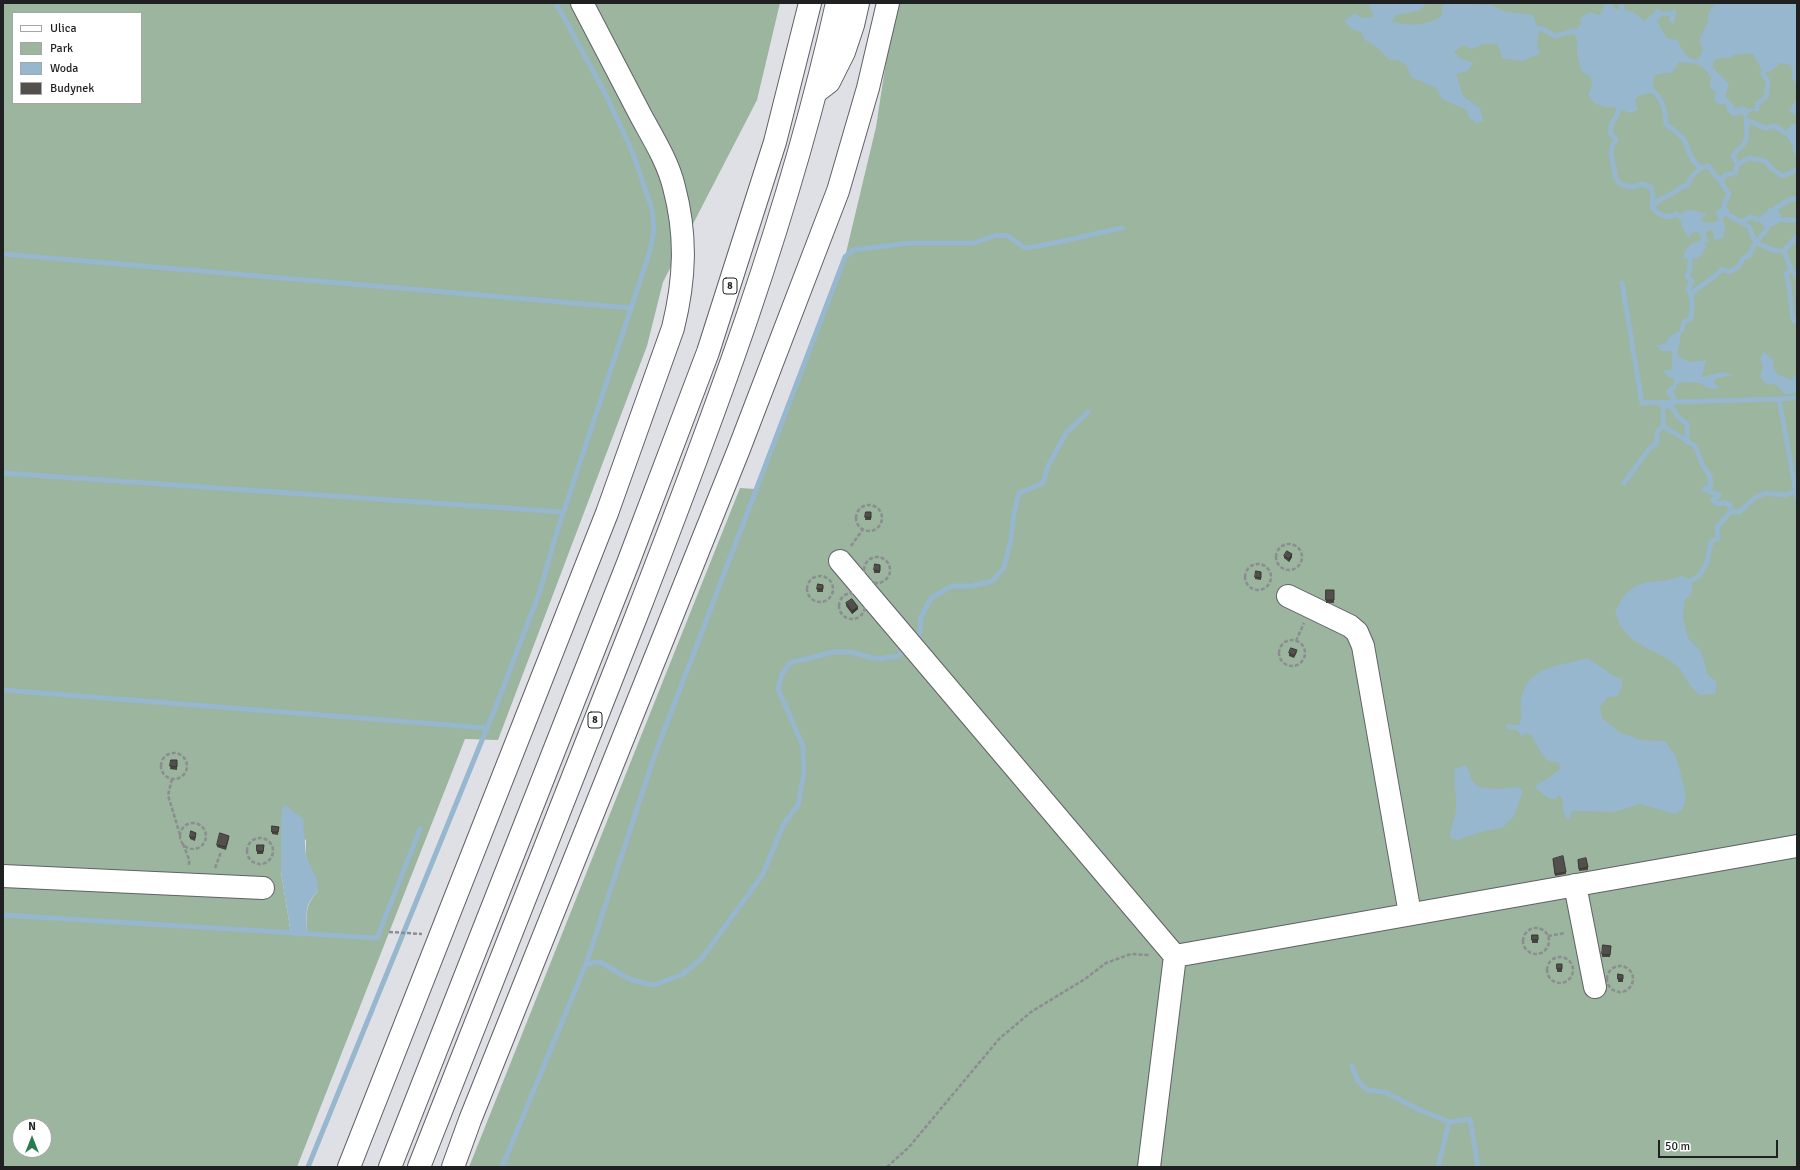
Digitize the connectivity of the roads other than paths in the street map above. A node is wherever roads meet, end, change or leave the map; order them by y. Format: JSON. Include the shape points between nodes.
{"nodes":[{"id":1,"x":582,"y":3,"type":"edge"},
{"id":2,"x":810,"y":3,"type":"edge"},
{"id":3,"x":837,"y":3,"type":"edge"},
{"id":4,"x":858,"y":3,"type":"edge"},
{"id":5,"x":888,"y":3,"type":"edge"},
{"id":6,"x":816,"y":92,"type":"junction"},
{"id":7,"x":840,"y":561,"type":"dead end"},
{"id":8,"x":1288,"y":596,"type":"dead end"},
{"id":9,"x":1797,"y":846,"type":"edge"},
{"id":10,"x":3,"y":876,"type":"edge"},
{"id":11,"x":1575,"y":885,"type":"junction"},
{"id":12,"x":263,"y":888,"type":"dead end"},
{"id":13,"x":1410,"y":914,"type":"junction"},
{"id":14,"x":1175,"y":956,"type":"junction"},
{"id":15,"x":1603,"y":987,"type":"road end"},
{"id":16,"x":349,"y":1167,"type":"edge"},
{"id":17,"x":390,"y":1167,"type":"edge"},
{"id":18,"x":419,"y":1167,"type":"edge"},
{"id":19,"x":453,"y":1167,"type":"edge"},
{"id":20,"x":1149,"y":1167,"type":"edge"}],
"edges":[{"from":1,"to":16,"type":"main road","via":[[658,149],[674,186],[683,243],[684,270],[680,300],[674,328],[607,513]]},
{"from":2,"to":17,"type":"main road","number":"8","via":[[775,142],[708,352],[626,570]]},
{"from":3,"to":6,"type":"main road","number":"8"},
{"from":4,"to":6,"type":"main road","via":[[844,52],[829,82]]},
{"from":5,"to":19,"type":"main road","via":[[868,88],[838,191],[739,449]]},
{"from":6,"to":18,"type":"main road","number":"8","via":[[782,214],[694,467]]},
{"from":7,"to":14,"type":"main road"},
{"from":8,"to":13,"type":"main road","via":[[1350,626],[1357,632],[1364,646]]},
{"from":9,"to":11,"type":"main road"},
{"from":10,"to":12,"type":"main road"},
{"from":11,"to":13,"type":"main road"},
{"from":11,"to":15,"type":"main road"},
{"from":13,"to":14,"type":"main road"},
{"from":14,"to":20,"type":"main road"}]}
